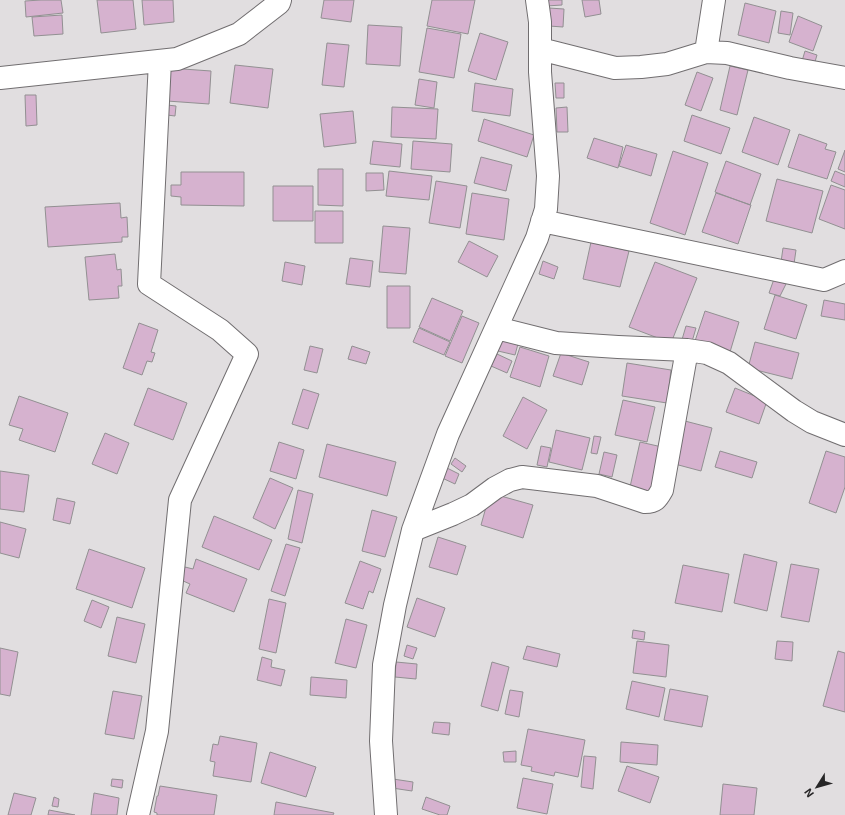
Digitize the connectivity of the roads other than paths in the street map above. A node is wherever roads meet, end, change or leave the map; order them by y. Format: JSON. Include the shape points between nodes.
{"nodes":[{"id":1,"x":280,"y":0,"type":"edge"},
{"id":2,"x":537,"y":0,"type":"edge"},
{"id":3,"x":714,"y":0,"type":"edge"},
{"id":4,"x":540,"y":49,"type":"junction"},
{"id":5,"x":706,"y":52,"type":"junction"},
{"id":6,"x":160,"y":61,"type":"junction"},
{"id":7,"x":0,"y":78,"type":"edge"},
{"id":8,"x":845,"y":78,"type":"edge"},
{"id":9,"x":542,"y":221,"type":"junction"},
{"id":10,"x":845,"y":271,"type":"edge"},
{"id":11,"x":497,"y":328,"type":"junction"},
{"id":12,"x":687,"y":350,"type":"junction"},
{"id":13,"x":845,"y":435,"type":"edge"},
{"id":14,"x":413,"y":530,"type":"junction"},
{"id":15,"x":384,"y":782,"type":"junction"},
{"id":16,"x":138,"y":815,"type":"edge"},
{"id":17,"x":386,"y":815,"type":"edge"},
{"id":18,"x":399,"y":815,"type":"edge"}],
"edges":[{"from":1,"to":6,"type":"street","via":[[239,34],[176,59]]},
{"from":2,"to":4,"type":"street"},
{"from":3,"to":5,"type":"street"},
{"from":4,"to":5,"type":"street","via":[[615,68],[667,64]]},
{"from":4,"to":9,"type":"street","via":[[548,176],[546,209]]},
{"from":5,"to":8,"type":"street","via":[[727,53]]},
{"from":6,"to":7,"type":"street"},
{"from":6,"to":16,"type":"street","via":[[149,284],[220,330],[247,354],[180,500],[157,732]]},
{"from":9,"to":10,"type":"street","via":[[824,280]]},
{"from":9,"to":11,"type":"street"},
{"from":11,"to":12,"type":"street","via":[[556,343]]},
{"from":11,"to":14,"type":"street","via":[[448,434]]},
{"from":12,"to":13,"type":"street","via":[[707,353],[730,363],[794,411],[812,422]]},
{"from":12,"to":14,"type":"street","via":[[662,490],[658,499],[645,502],[597,486],[522,476],[495,488],[472,505]]},
{"from":14,"to":15,"type":"street","via":[[384,665],[381,740]]},
{"from":15,"to":17,"type":"street"},
{"from":15,"to":18,"type":"street"}]}
